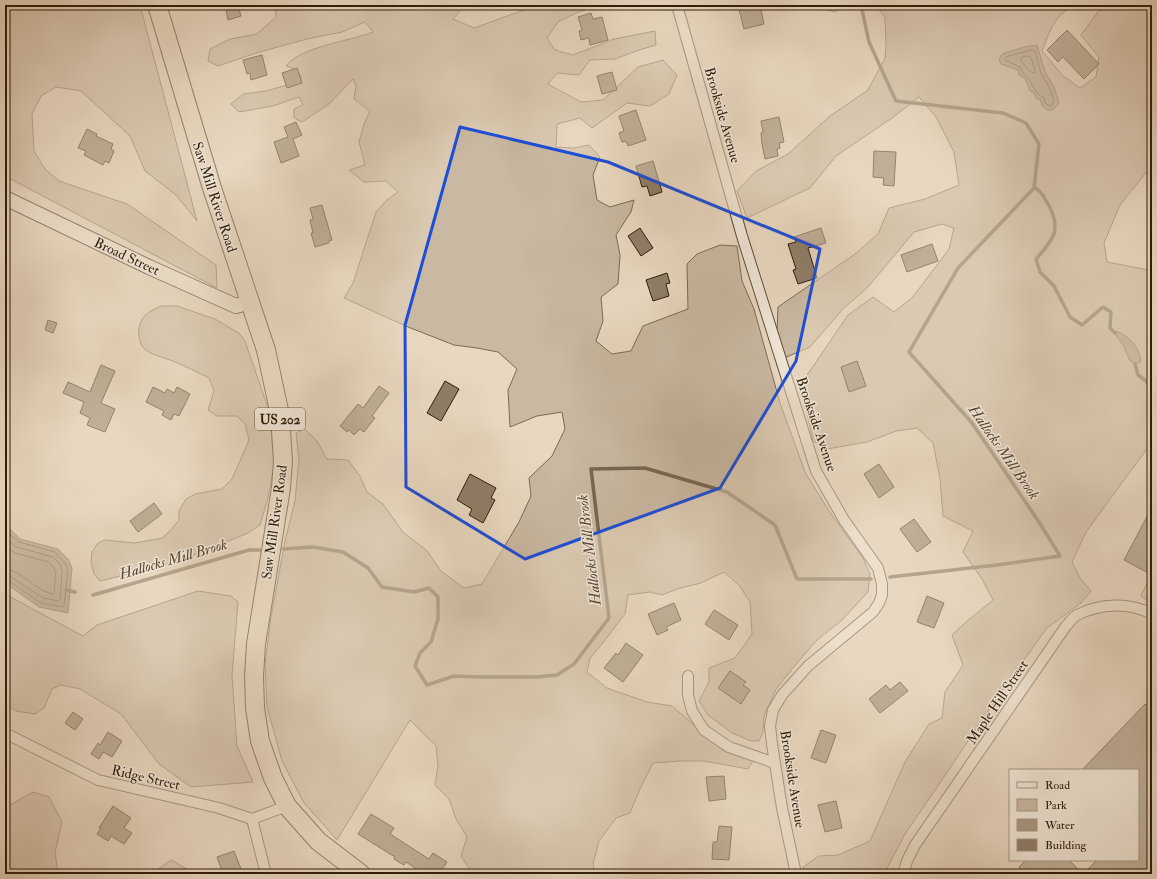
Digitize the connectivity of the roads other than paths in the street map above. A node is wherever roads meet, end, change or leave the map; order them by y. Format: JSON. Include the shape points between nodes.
{"nodes":[{"id":1,"x":157,"y":5,"type":"edge"},
{"id":2,"x":677,"y":5,"type":"edge"},
{"id":3,"x":5,"y":198,"type":"edge"},
{"id":4,"x":250,"y":302,"type":"junction"},
{"id":5,"x":1152,"y":614,"type":"edge"},
{"id":6,"x":688,"y":676,"type":"dead end"},
{"id":7,"x":5,"y":733,"type":"edge"},
{"id":8,"x":775,"y":763,"type":"junction"},
{"id":9,"x":287,"y":806,"type":"junction"},
{"id":10,"x":252,"y":819,"type":"junction"},
{"id":11,"x":266,"y":874,"type":"edge"},
{"id":12,"x":362,"y":874,"type":"edge"},
{"id":13,"x":796,"y":874,"type":"edge"},
{"id":14,"x":902,"y":874,"type":"edge"}],
"edges":[{"from":1,"to":4,"type":"highway","name":"Saw Mill River Road","number":"US 202","via":[[203,159]]},
{"from":2,"to":8,"type":"street","name":"Brookside Avenue","via":[[742,236],[816,471],[844,520],[878,568],[882,584],[882,595],[873,612],[808,666],[782,695],[773,710],[770,726]]},
{"from":3,"to":4,"type":"street","name":"Broad Street","via":[[236,306]]},
{"from":4,"to":9,"type":"highway","name":"Saw Mill River Road","number":"US 202","via":[[272,375],[280,415],[283,461],[282,488],[256,644],[255,708],[260,741],[273,778]]},
{"from":5,"to":14,"type":"street","name":"Maple Hill Street","via":[[1124,605],[1106,606],[1076,616],[1071,621],[915,845]]},
{"from":6,"to":8,"type":"street","via":[[688,695],[692,711],[704,730],[729,747]]},
{"from":7,"to":10,"type":"street","name":"Ridge Street","via":[[98,780],[220,808]]},
{"from":8,"to":13,"type":"street","name":"Brookside Avenue"},
{"from":9,"to":10,"type":"street"},
{"from":9,"to":12,"type":"highway","name":"Saw Mill River Road","number":"US 202","via":[[318,841]]},
{"from":10,"to":11,"type":"street"}]}
